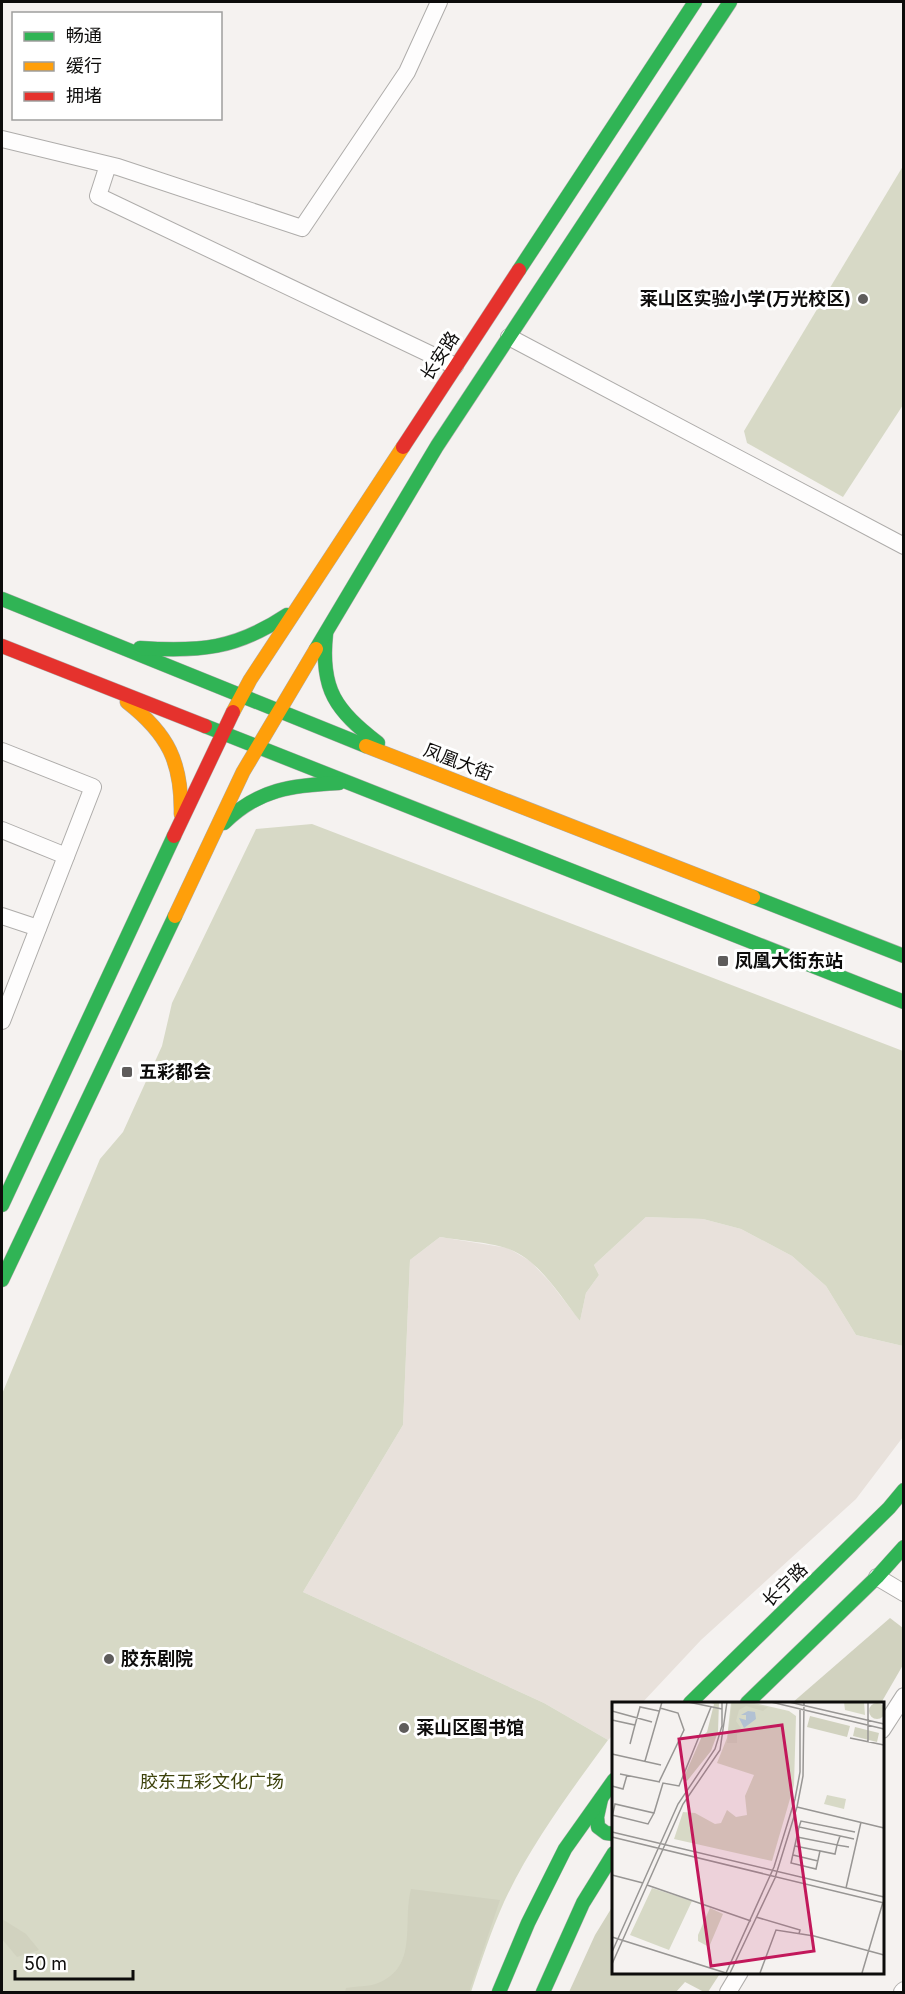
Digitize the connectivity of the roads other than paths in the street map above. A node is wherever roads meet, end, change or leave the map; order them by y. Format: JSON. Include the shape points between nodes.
{"nodes":[{"id":1,"x":439,"y":2,"type":"edge"},
{"id":2,"x":694,"y":2,"type":"edge"},
{"id":3,"x":730,"y":2,"type":"edge"},
{"id":4,"x":2,"y":139,"type":"edge"},
{"id":5,"x":108,"y":165,"type":"junction"},
{"id":6,"x":509,"y":337,"type":"junction"},
{"id":7,"x":455,"y":366,"type":"junction"},
{"id":8,"x":903,"y":546,"type":"edge"},
{"id":9,"x":2,"y":599,"type":"edge"},
{"id":10,"x":298,"y":607,"type":"junction"},
{"id":11,"x":327,"y":631,"type":"junction"},
{"id":12,"x":2,"y":646,"type":"edge"},
{"id":13,"x":116,"y":646,"type":"junction"},
{"id":14,"x":109,"y":688,"type":"junction"},
{"id":15,"x":242,"y":697,"type":"junction"},
{"id":16,"x":279,"y":712,"type":"junction"},
{"id":17,"x":222,"y":734,"type":"junction"},
{"id":18,"x":258,"y":748,"type":"junction"},
{"id":19,"x":2,"y":751,"type":"edge"},
{"id":20,"x":395,"y":757,"type":"junction"},
{"id":21,"x":346,"y":782,"type":"junction"},
{"id":22,"x":181,"y":821,"type":"junction"},
{"id":23,"x":2,"y":830,"type":"edge"},
{"id":24,"x":213,"y":835,"type":"junction"},
{"id":25,"x":66,"y":856,"type":"junction"},
{"id":26,"x":2,"y":916,"type":"edge"},
{"id":27,"x":38,"y":928,"type":"junction"},
{"id":28,"x":903,"y":956,"type":"edge"},
{"id":29,"x":903,"y":1002,"type":"edge"},
{"id":30,"x":3,"y":1012,"type":"edge"},
{"id":31,"x":2,"y":1205,"type":"edge"},
{"id":32,"x":2,"y":1280,"type":"edge"},
{"id":33,"x":903,"y":1490,"type":"edge"},
{"id":34,"x":903,"y":1547,"type":"edge"},
{"id":35,"x":877,"y":1577,"type":"junction"},
{"id":36,"x":903,"y":1593,"type":"edge"},
{"id":37,"x":903,"y":1696,"type":"edge"},
{"id":38,"x":691,"y":1702,"type":"edge"},
{"id":39,"x":748,"y":1702,"type":"edge"},
{"id":40,"x":884,"y":1727,"type":"edge"},
{"id":41,"x":612,"y":1783,"type":"edge"},
{"id":42,"x":601,"y":1798,"type":"junction"},
{"id":43,"x":612,"y":1834,"type":"edge"},
{"id":44,"x":612,"y":1856,"type":"edge"},
{"id":45,"x":739,"y":1973,"type":"edge"},
{"id":46,"x":499,"y":1992,"type":"edge"},
{"id":47,"x":543,"y":1992,"type":"edge"},
{"id":48,"x":728,"y":1992,"type":"edge"}],
"edges":[{"from":1,"to":5,"type":"street","via":[[407,72],[302,228]]},
{"from":2,"to":7,"type":"street","name":"长安路"},
{"from":3,"to":6,"type":"street"},
{"from":4,"to":5,"type":"street"},
{"from":5,"to":7,"type":"street","via":[[98,196]]},
{"from":6,"to":8,"type":"street"},
{"from":6,"to":11,"type":"street","via":[[437,446]]},
{"from":7,"to":10,"type":"street","name":"长安路"},
{"from":9,"to":13,"type":"street","name":"凤凰大街"},
{"from":10,"to":13,"type":"street","via":[[266,631],[219,648],[176,651]]},
{"from":10,"to":15,"type":"street","name":"长安路"},
{"from":11,"to":16,"type":"street"},
{"from":11,"to":20,"type":"street","via":[[324,652],[333,697],[347,717]]},
{"from":12,"to":14,"type":"street"},
{"from":13,"to":15,"type":"street","name":"凤凰大街"},
{"from":14,"to":17,"type":"street"},
{"from":14,"to":22,"type":"street","via":[[138,709],[162,734],[178,766],[183,794]]},
{"from":15,"to":16,"type":"street","name":"凤凰大街"},
{"from":15,"to":17,"type":"street","name":"长安路"},
{"from":16,"to":18,"type":"street"},
{"from":16,"to":20,"type":"street","name":"凤凰大街"},
{"from":17,"to":18,"type":"street"},
{"from":17,"to":22,"type":"street","name":"长安路"},
{"from":18,"to":21,"type":"street"},
{"from":18,"to":24,"type":"street"},
{"from":19,"to":25,"type":"street","via":[[93,787]]},
{"from":20,"to":28,"type":"street","name":"凤凰大街"},
{"from":21,"to":24,"type":"street","via":[[309,784],[253,798],[236,809]]},
{"from":21,"to":29,"type":"street"},
{"from":22,"to":31,"type":"street","name":"长安路"},
{"from":23,"to":25,"type":"street"},
{"from":24,"to":32,"type":"street"},
{"from":25,"to":27,"type":"street"},
{"from":26,"to":27,"type":"street"},
{"from":27,"to":30,"type":"street"},
{"from":33,"to":38,"type":"street","name":"长宁路"},
{"from":34,"to":35,"type":"street"},
{"from":35,"to":36,"type":"street"},
{"from":35,"to":39,"type":"street"},
{"from":37,"to":40,"type":"street"},
{"from":41,"to":42,"type":"street"},
{"from":42,"to":43,"type":"street","via":[[595,1818],[604,1832]]},
{"from":42,"to":46,"type":"street","via":[[565,1849]]},
{"from":44,"to":47,"type":"street","via":[[583,1903]]},
{"from":45,"to":48,"type":"street"}]}
